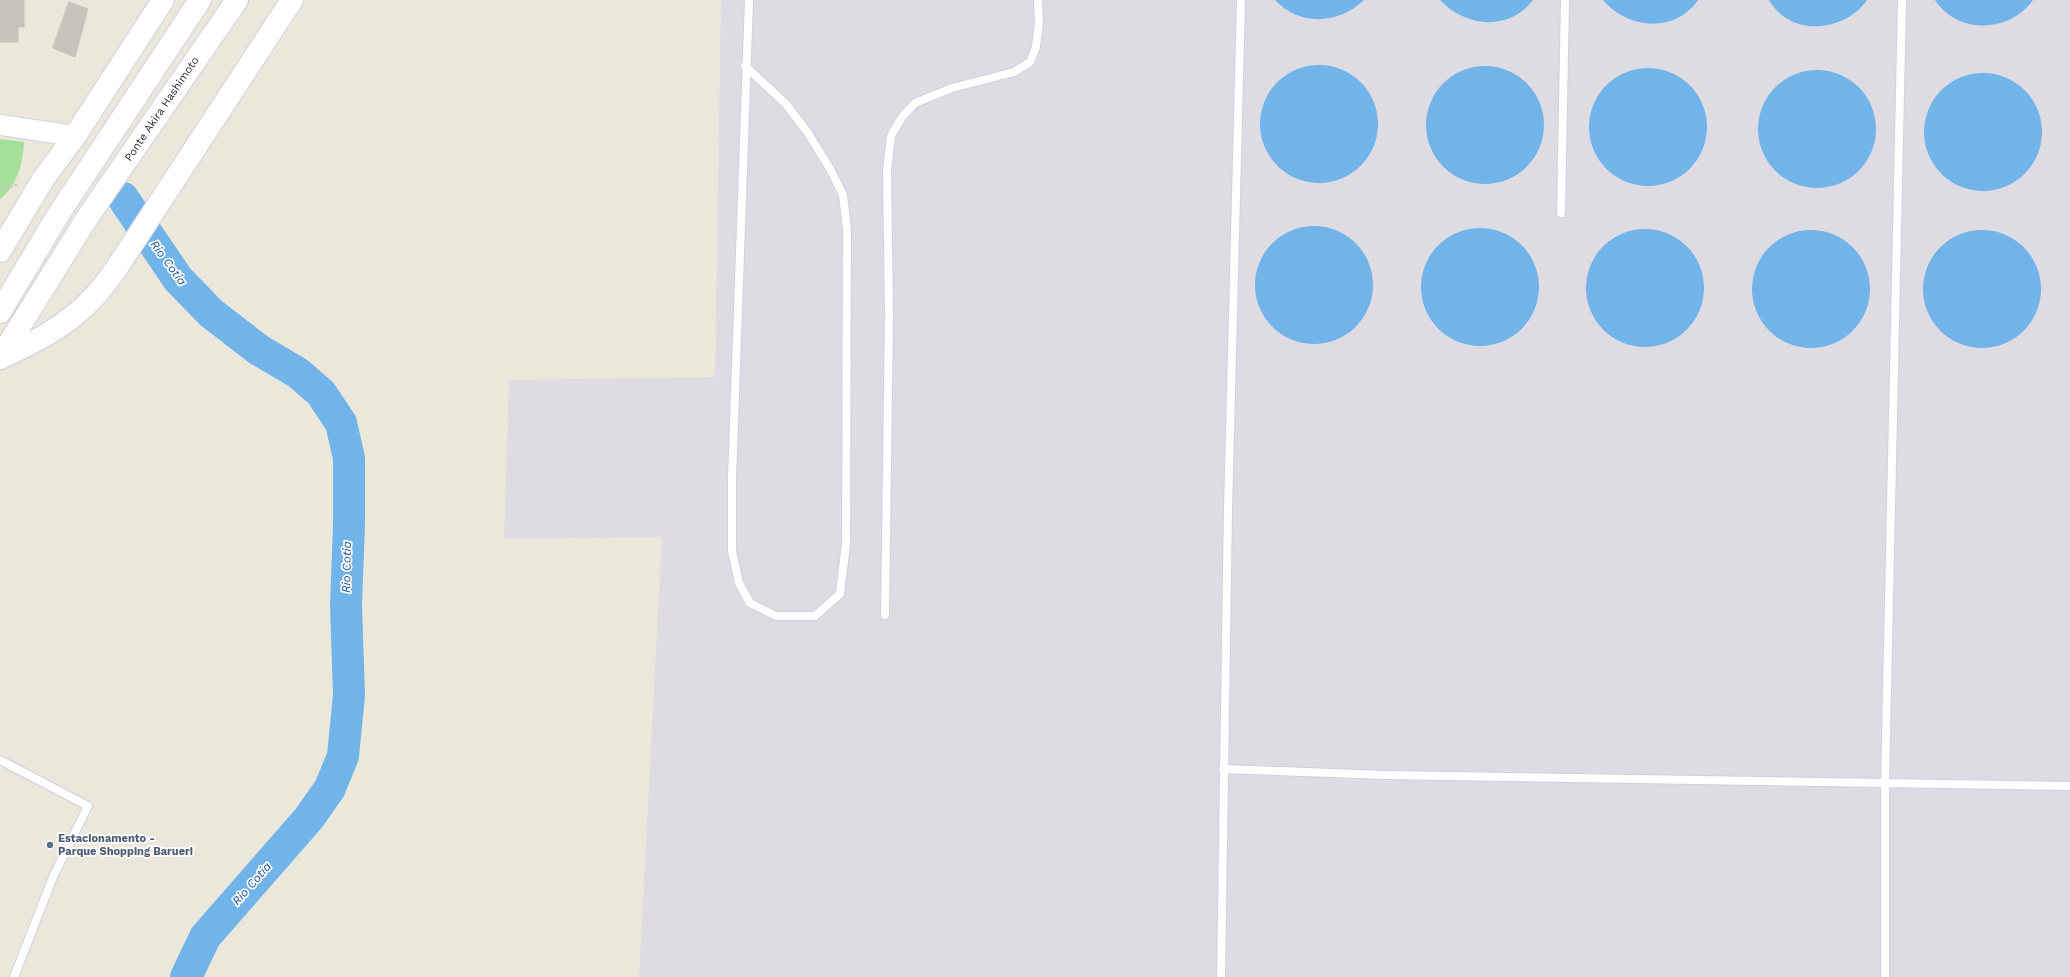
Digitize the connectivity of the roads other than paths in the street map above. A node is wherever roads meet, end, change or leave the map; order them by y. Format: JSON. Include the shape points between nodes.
{"nodes":[{"id":1,"x":163,"y":0,"type":"edge"},
{"id":2,"x":200,"y":0,"type":"edge"},
{"id":3,"x":237,"y":0,"type":"edge"},
{"id":4,"x":292,"y":0,"type":"edge"},
{"id":5,"x":749,"y":0,"type":"edge"},
{"id":6,"x":1038,"y":0,"type":"edge"},
{"id":7,"x":1241,"y":0,"type":"edge"},
{"id":8,"x":1565,"y":0,"type":"edge"},
{"id":9,"x":1902,"y":0,"type":"edge"},
{"id":10,"x":746,"y":66,"type":"junction"},
{"id":11,"x":0,"y":125,"type":"edge"},
{"id":12,"x":75,"y":136,"type":"junction"},
{"id":13,"x":1561,"y":213,"type":"dead end"},
{"id":14,"x":6,"y":229,"type":"edge"},
{"id":15,"x":0,"y":251,"type":"edge"},
{"id":16,"x":0,"y":312,"type":"edge"},
{"id":17,"x":0,"y":358,"type":"edge"},
{"id":18,"x":885,"y":615,"type":"dead end"},
{"id":19,"x":0,"y":760,"type":"edge"},
{"id":20,"x":1223,"y":769,"type":"junction"},
{"id":21,"x":1885,"y":783,"type":"junction"},
{"id":22,"x":2070,"y":786,"type":"edge"},
{"id":23,"x":14,"y":977,"type":"edge"},
{"id":24,"x":1221,"y":977,"type":"edge"},
{"id":25,"x":1885,"y":977,"type":"edge"}],
"edges":[{"from":1,"to":12,"type":"main road"},
{"from":2,"to":16,"type":"main road","via":[[58,215]]},
{"from":3,"to":17,"type":"main road","name":"Ponte Akira Hashimoto","via":[[87,218]]},
{"from":4,"to":17,"type":"main road","via":[[116,269],[93,298],[70,318],[36,341]]},
{"from":5,"to":10,"type":"lane"},
{"from":6,"to":18,"type":"lane","via":[[1036,47],[1030,62],[1014,72],[952,88],[915,103],[902,117],[891,136],[887,171]]},
{"from":7,"to":20,"type":"lane"},
{"from":8,"to":13,"type":"lane"},
{"from":9,"to":21,"type":"lane"},
{"from":10,"to":10,"type":"lane","via":[[785,103],[808,133],[843,195],[847,229],[846,544],[840,594],[815,616],[776,616],[750,603],[739,583],[732,551],[732,478]]},
{"from":11,"to":12,"type":"street"},
{"from":12,"to":14,"type":"main road"},
{"from":14,"to":15,"type":"main road"},
{"from":19,"to":23,"type":"lane","via":[[88,806],[53,877]]},
{"from":20,"to":21,"type":"lane","via":[[1386,775]]},
{"from":20,"to":24,"type":"lane"},
{"from":21,"to":22,"type":"lane"},
{"from":21,"to":25,"type":"lane"}]}
